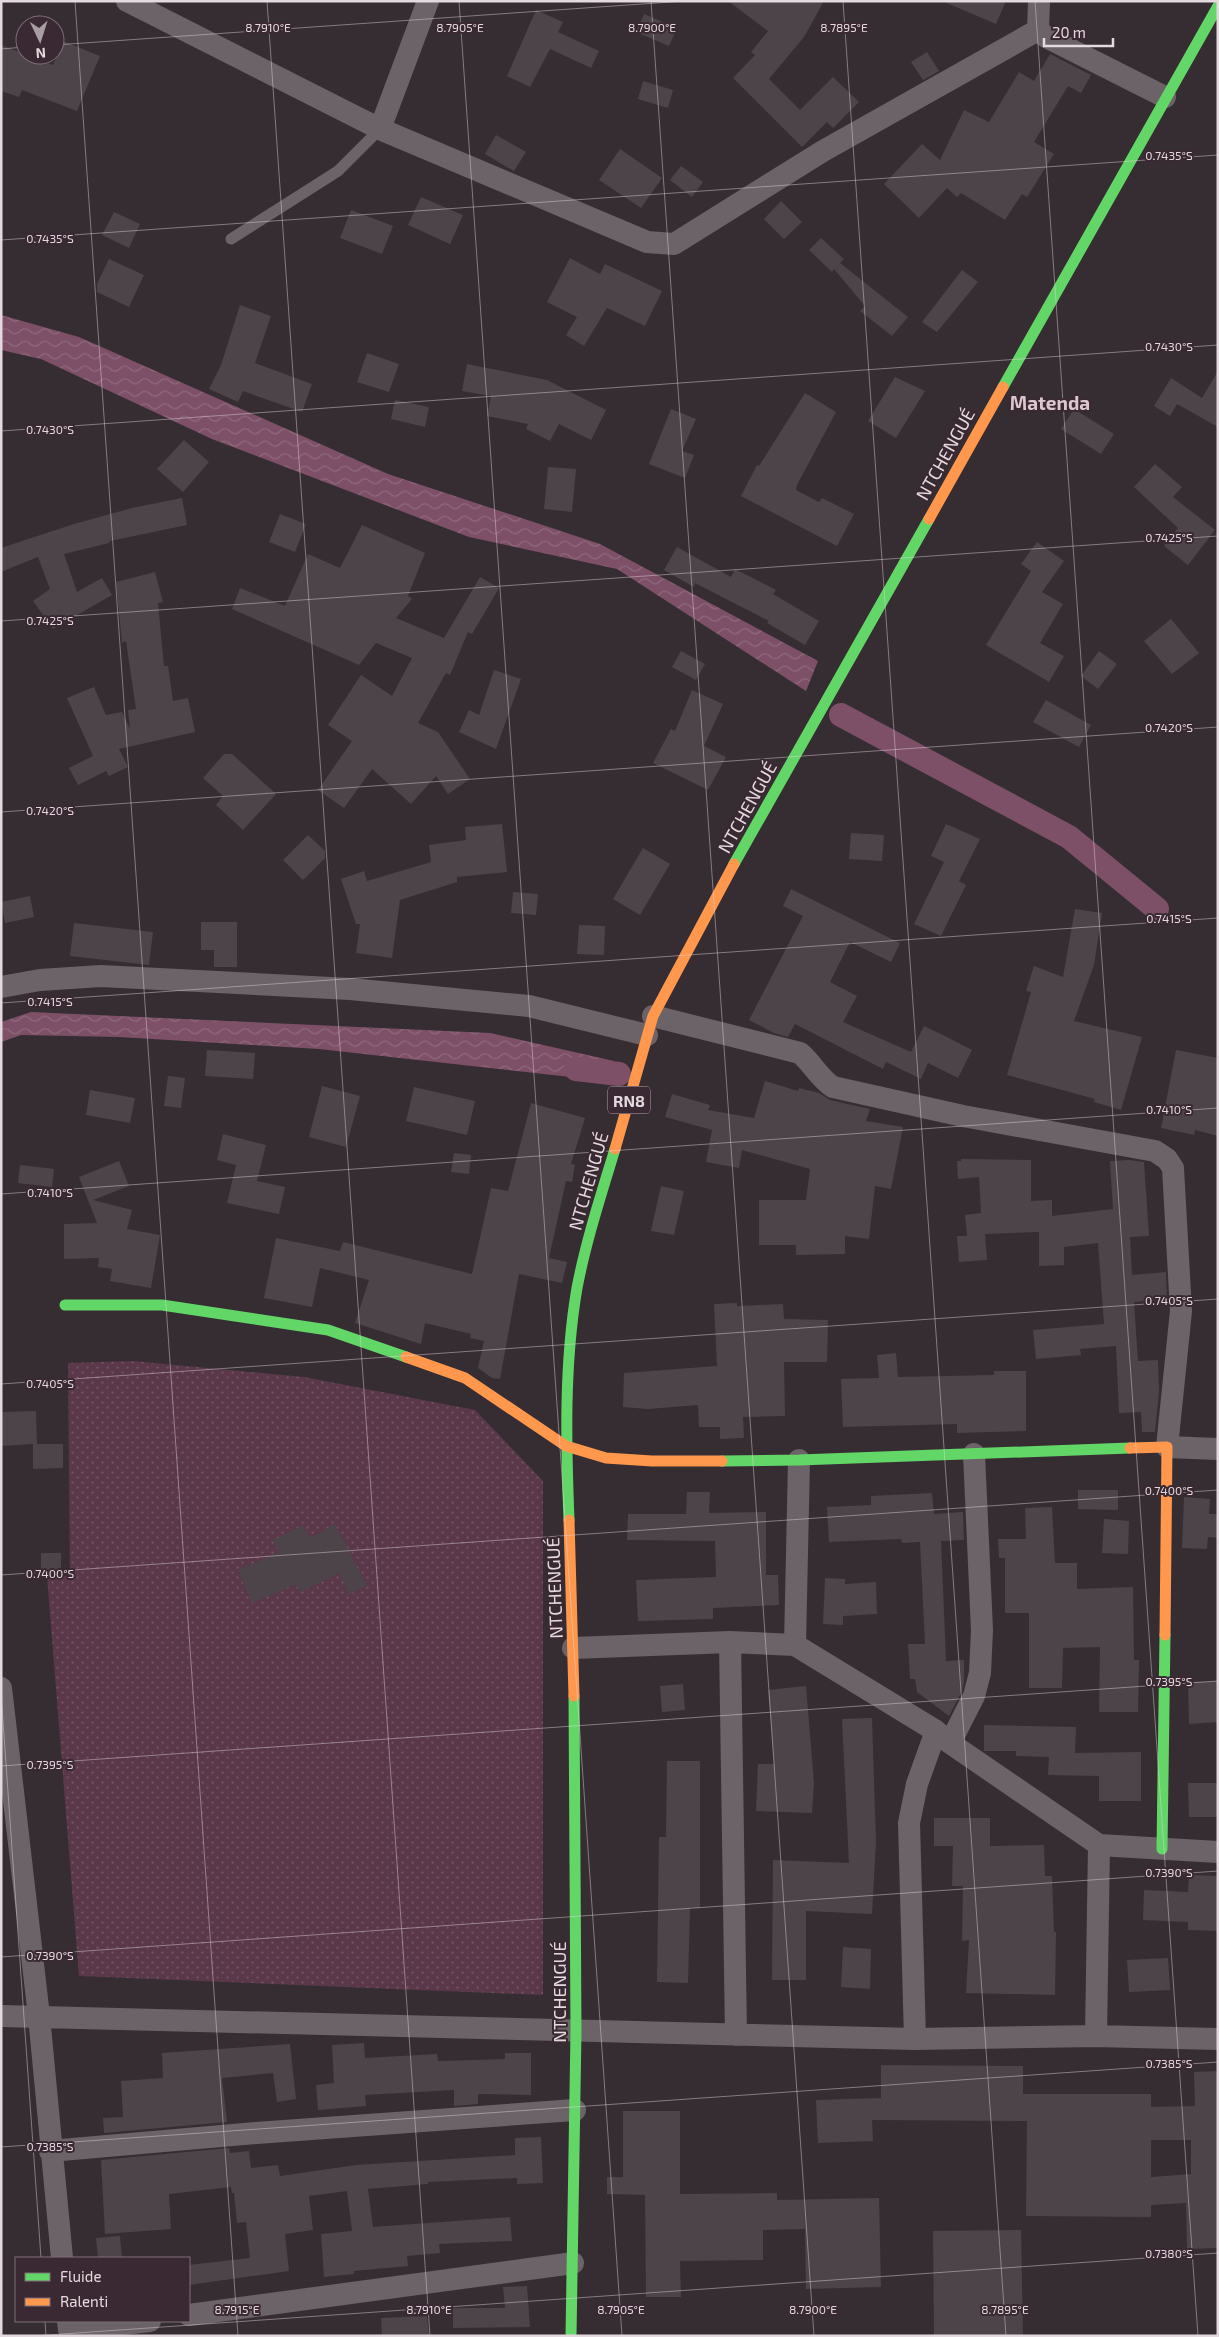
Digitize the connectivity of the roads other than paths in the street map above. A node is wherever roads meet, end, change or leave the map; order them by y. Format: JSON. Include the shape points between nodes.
{"nodes":[{"id":1,"x":128,"y":1,"type":"edge"},
{"id":2,"x":428,"y":1,"type":"edge"},
{"id":3,"x":1039,"y":1,"type":"edge"},
{"id":4,"x":1218,"y":6,"type":"edge"},
{"id":5,"x":1038,"y":30,"type":"junction"},
{"id":6,"x":1165,"y":97,"type":"junction"},
{"id":7,"x":380,"y":129,"type":"junction"},
{"id":8,"x":231,"y":239,"type":"dead end"},
{"id":9,"x":1,"y":987,"type":"edge"},
{"id":10,"x":650,"y":1026,"type":"junction"},
{"id":11,"x":65,"y":1305,"type":"dead end"},
{"id":12,"x":566,"y":1446,"type":"junction"},
{"id":13,"x":1167,"y":1447,"type":"junction"},
{"id":14,"x":1218,"y":1449,"type":"edge"},
{"id":15,"x":974,"y":1454,"type":"junction"},
{"id":16,"x":799,"y":1460,"type":"junction"},
{"id":17,"x":730,"y":1642,"type":"junction"},
{"id":18,"x":795,"y":1645,"type":"junction"},
{"id":19,"x":573,"y":1648,"type":"junction"},
{"id":20,"x":1,"y":1688,"type":"edge"},
{"id":21,"x":942,"y":1737,"type":"junction"},
{"id":22,"x":1099,"y":1845,"type":"junction"},
{"id":23,"x":1162,"y":1849,"type":"junction"},
{"id":24,"x":1218,"y":1852,"type":"edge"},
{"id":25,"x":1,"y":2016,"type":"edge"},
{"id":26,"x":39,"y":2016,"type":"junction"},
{"id":27,"x":576,"y":2031,"type":"junction"},
{"id":28,"x":736,"y":2035,"type":"junction"},
{"id":29,"x":1096,"y":2036,"type":"junction"},
{"id":30,"x":915,"y":2039,"type":"junction"},
{"id":31,"x":1218,"y":2039,"type":"edge"},
{"id":32,"x":575,"y":2110,"type":"junction"},
{"id":33,"x":50,"y":2152,"type":"junction"},
{"id":34,"x":62,"y":2257,"type":"edge"},
{"id":35,"x":573,"y":2263,"type":"junction"},
{"id":36,"x":190,"y":2315,"type":"edge"},
{"id":37,"x":68,"y":2322,"type":"edge"},
{"id":38,"x":141,"y":2322,"type":"edge"},
{"id":39,"x":571,"y":2336,"type":"edge"}],
"edges":[{"from":1,"to":7,"type":"street"},
{"from":2,"to":7,"type":"street"},
{"from":3,"to":5,"type":"street"},
{"from":4,"to":6,"type":"main road","name":"NTCHENGUÉ","number":"RN8"},
{"from":5,"to":6,"type":"street"},
{"from":5,"to":7,"type":"street","via":[[823,151],[674,244],[647,242]]},
{"from":6,"to":10,"type":"main road","name":"NTCHENGUÉ","number":"RN8","via":[[699,927]]},
{"from":7,"to":8,"type":"lane","via":[[338,171]]},
{"from":9,"to":10,"type":"street","via":[[40,980],[101,976],[350,989],[529,1006]]},
{"from":10,"to":12,"type":"main road","name":"NTCHENGUÉ","number":"RN8","via":[[577,1290]]},
{"from":10,"to":13,"type":"street","via":[[800,1053],[814,1065],[821,1080],[833,1087],[963,1116],[1155,1151],[1168,1159],[1173,1168],[1181,1311]]},
{"from":11,"to":12,"type":"main road","via":[[162,1305],[328,1330],[465,1378]]},
{"from":12,"to":16,"type":"main road","via":[[606,1458],[652,1461]]},
{"from":12,"to":19,"type":"main road","name":"NTCHENGUÉ","number":"RN8"},
{"from":13,"to":14,"type":"street"},
{"from":13,"to":15,"type":"main road"},
{"from":13,"to":23,"type":"main road"},
{"from":15,"to":16,"type":"main road"},
{"from":15,"to":21,"type":"street","via":[[982,1630],[980,1673],[974,1696]]},
{"from":16,"to":18,"type":"street"},
{"from":17,"to":18,"type":"street"},
{"from":17,"to":19,"type":"street"},
{"from":17,"to":28,"type":"street"},
{"from":18,"to":21,"type":"street"},
{"from":19,"to":27,"type":"main road","name":"NTCHENGUÉ","number":"RN8"},
{"from":20,"to":26,"type":"street"},
{"from":21,"to":22,"type":"street"},
{"from":21,"to":30,"type":"street","via":[[917,1784],[909,1823]]},
{"from":22,"to":23,"type":"street"},
{"from":22,"to":29,"type":"street"},
{"from":23,"to":24,"type":"street"},
{"from":25,"to":26,"type":"street"},
{"from":26,"to":27,"type":"street"},
{"from":26,"to":33,"type":"street"},
{"from":27,"to":28,"type":"street"},
{"from":27,"to":32,"type":"main road","name":"NTCHENGUÉ","number":"RN8"},
{"from":28,"to":30,"type":"street"},
{"from":29,"to":30,"type":"street"},
{"from":29,"to":31,"type":"street"},
{"from":32,"to":33,"type":"street","via":[[256,2133]]},
{"from":32,"to":35,"type":"main road","name":"NTCHENGUÉ","number":"RN8"},
{"from":33,"to":34,"type":"street"},
{"from":35,"to":36,"type":"street"},
{"from":35,"to":39,"type":"main road","name":"NTCHENGUÉ","number":"RN8"},
{"from":37,"to":38,"type":"street","via":[[69,2330]]}]}
